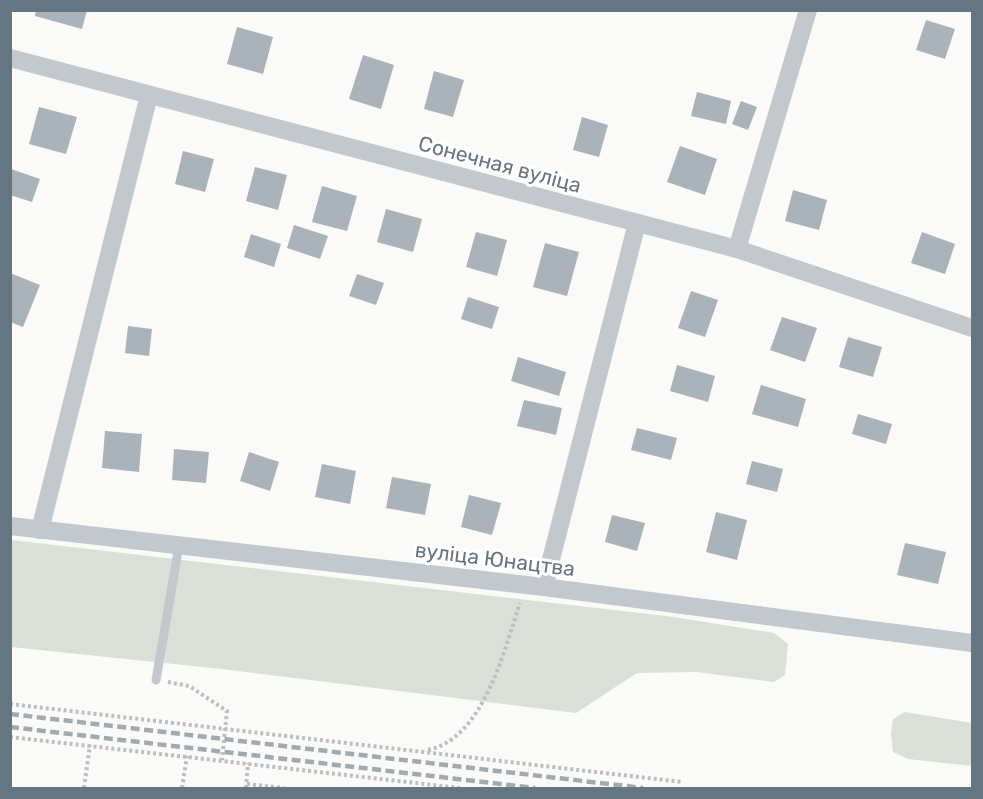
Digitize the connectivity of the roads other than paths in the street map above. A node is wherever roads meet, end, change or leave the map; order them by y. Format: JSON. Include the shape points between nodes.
{"nodes":[{"id":1,"x":808,"y":10,"type":"edge"},
{"id":2,"x":10,"y":58,"type":"edge"},
{"id":3,"x":149,"y":94,"type":"junction"},
{"id":4,"x":637,"y":223,"type":"junction"},
{"id":5,"x":737,"y":249,"type":"junction"},
{"id":6,"x":972,"y":328,"type":"edge"},
{"id":7,"x":10,"y":526,"type":"edge"},
{"id":8,"x":40,"y":530,"type":"junction"},
{"id":9,"x":179,"y":545,"type":"junction"},
{"id":10,"x":535,"y":586,"type":"junction"},
{"id":11,"x":972,"y":643,"type":"edge"},
{"id":12,"x":156,"y":680,"type":"road end"}],
"edges":[{"from":1,"to":5,"type":"street"},
{"from":2,"to":3,"type":"street","name":"Сонечная вуліца"},
{"from":3,"to":4,"type":"street","name":"Сонечная вуліца"},
{"from":3,"to":8,"type":"street"},
{"from":4,"to":5,"type":"street","name":"Сонечная вуліца"},
{"from":4,"to":10,"type":"street"},
{"from":5,"to":6,"type":"street","name":"Сонечная вуліца"},
{"from":7,"to":8,"type":"street","name":"вуліца Юнацтва"},
{"from":8,"to":9,"type":"street","name":"вуліца Юнацтва"},
{"from":9,"to":10,"type":"street","name":"вуліца Юнацтва"},
{"from":9,"to":12,"type":"lane"},
{"from":10,"to":11,"type":"street","name":"вуліца Юнацтва"}]}
